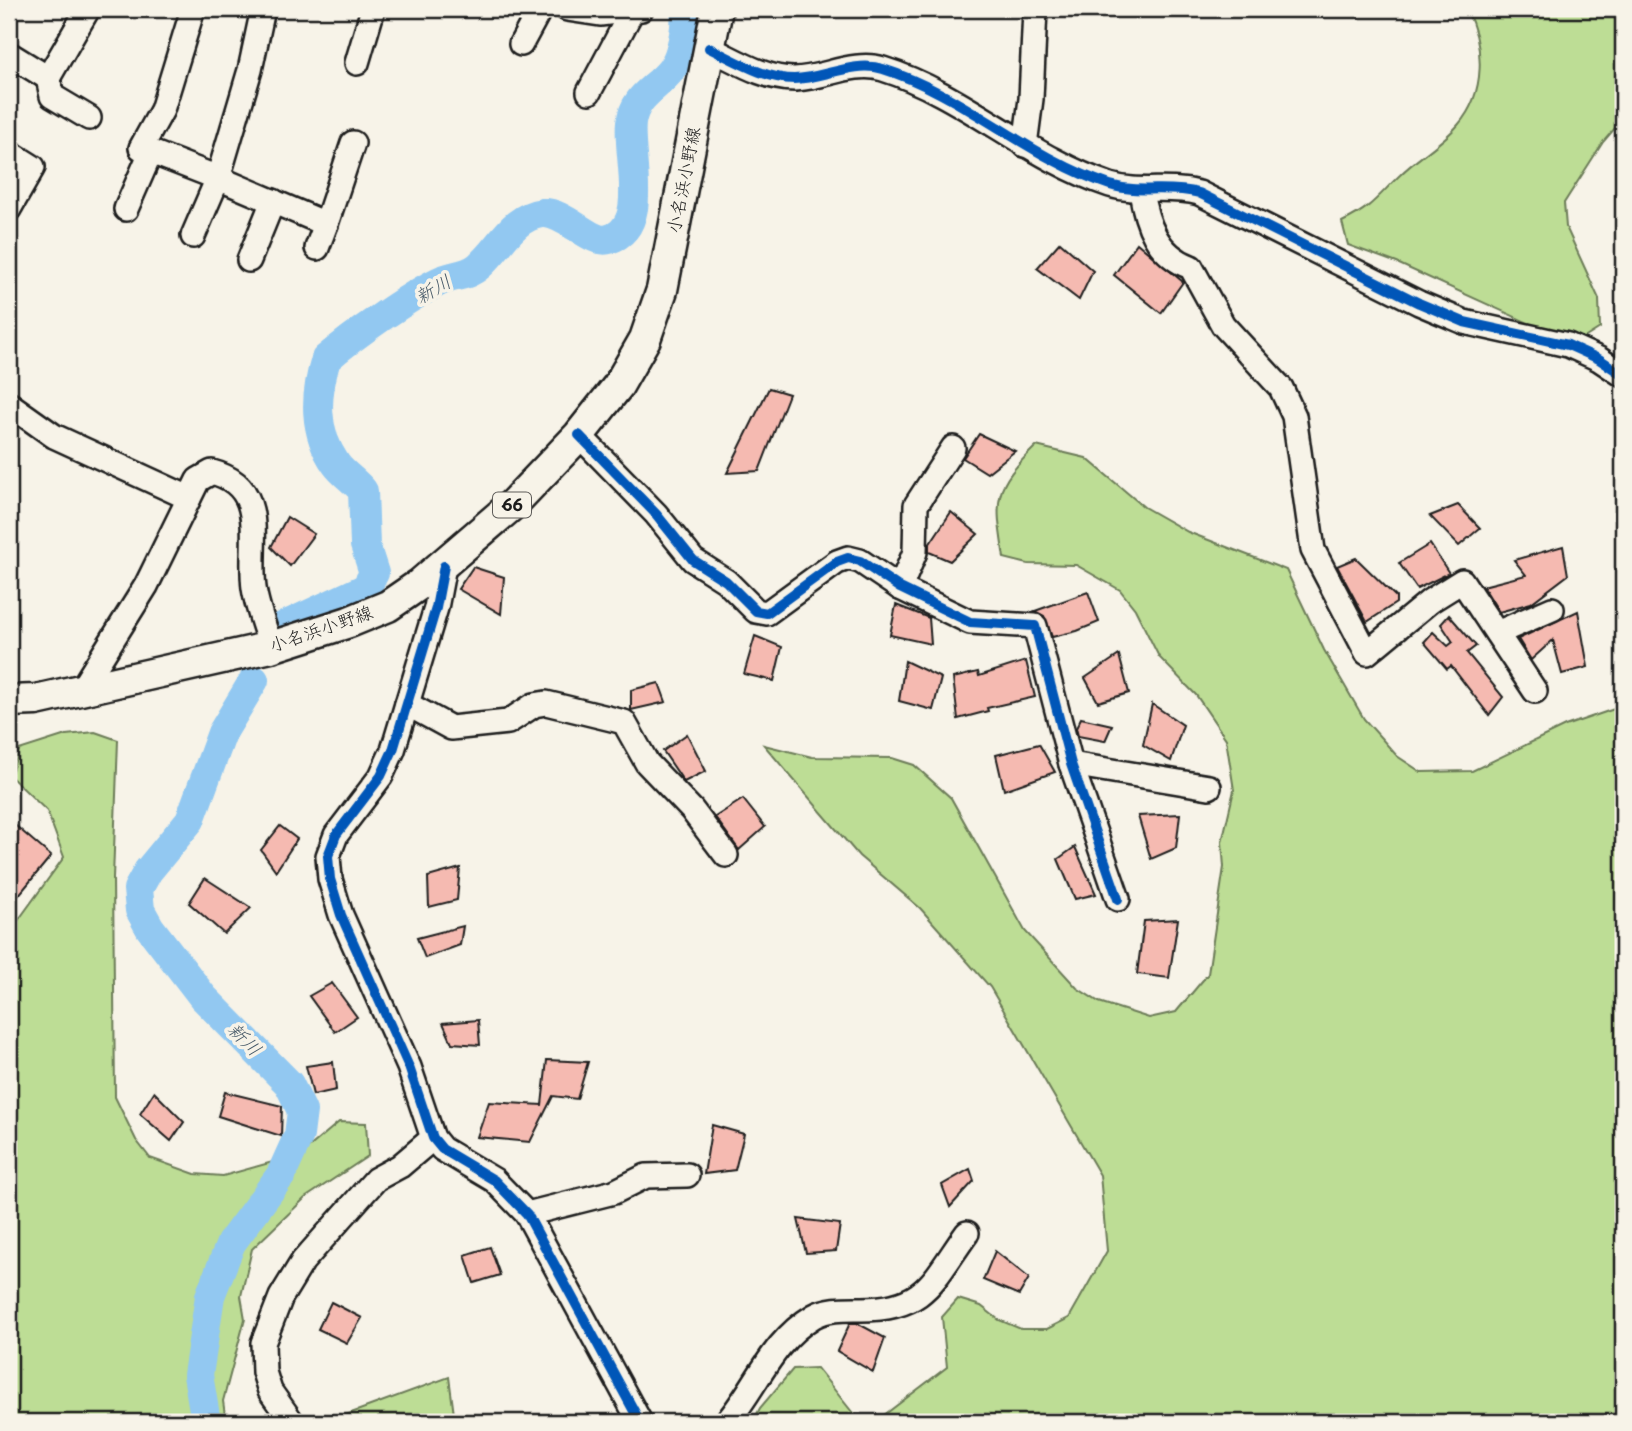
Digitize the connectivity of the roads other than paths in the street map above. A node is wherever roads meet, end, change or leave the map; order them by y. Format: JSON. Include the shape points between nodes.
{"nodes":[{"id":1,"x":88,"y":9,"type":"edge"},
{"id":2,"x":193,"y":9,"type":"edge"},
{"id":3,"x":263,"y":9,"type":"edge"},
{"id":4,"x":373,"y":9,"type":"edge"},
{"id":5,"x":540,"y":9,"type":"edge"},
{"id":6,"x":567,"y":9,"type":"edge"},
{"id":7,"x":716,"y":9,"type":"edge"},
{"id":8,"x":1035,"y":9,"type":"edge"},
{"id":9,"x":637,"y":10,"type":"edge"},
{"id":10,"x":521,"y":44,"type":"dead end"},
{"id":11,"x":709,"y":48,"type":"junction"},
{"id":12,"x":9,"y":54,"type":"edge"},
{"id":13,"x":356,"y":63,"type":"dead end"},
{"id":14,"x":48,"y":78,"type":"junction"},
{"id":15,"x":589,"y":92,"type":"dead end"},
{"id":16,"x":89,"y":118,"type":"dead end"},
{"id":17,"x":353,"y":143,"type":"dead end"},
{"id":18,"x":1025,"y":145,"type":"junction"},
{"id":19,"x":9,"y":152,"type":"edge"},
{"id":20,"x":151,"y":152,"type":"junction"},
{"id":21,"x":218,"y":178,"type":"junction"},
{"id":22,"x":1141,"y":191,"type":"junction"},
{"id":23,"x":273,"y":201,"type":"junction"},
{"id":24,"x":9,"y":209,"type":"edge"},
{"id":25,"x":126,"y":209,"type":"dead end"},
{"id":26,"x":326,"y":224,"type":"junction"},
{"id":27,"x":193,"y":236,"type":"dead end"},
{"id":28,"x":317,"y":248,"type":"dead end"},
{"id":29,"x":249,"y":260,"type":"dead end"},
{"id":30,"x":1623,"y":375,"type":"edge"},
{"id":31,"x":9,"y":404,"type":"edge"},
{"id":32,"x":579,"y":435,"type":"junction"},
{"id":33,"x":953,"y":448,"type":"dead end"},
{"id":34,"x":189,"y":498,"type":"junction"},
{"id":35,"x":444,"y":566,"type":"junction"},
{"id":36,"x":900,"y":588,"type":"junction"},
{"id":37,"x":1552,"y":609,"type":"dead end"},
{"id":38,"x":1497,"y":633,"type":"junction"},
{"id":39,"x":271,"y":647,"type":"junction"},
{"id":40,"x":81,"y":690,"type":"junction"},
{"id":41,"x":1535,"y":691,"type":"dead end"},
{"id":42,"x":9,"y":701,"type":"edge"},
{"id":43,"x":407,"y":704,"type":"junction"},
{"id":44,"x":1071,"y":764,"type":"junction"},
{"id":45,"x":1209,"y":787,"type":"dead end"},
{"id":46,"x":726,"y":855,"type":"dead end"},
{"id":47,"x":1118,"y":899,"type":"dead end"},
{"id":48,"x":433,"y":1138,"type":"junction"},
{"id":49,"x":687,"y":1175,"type":"dead end"},
{"id":50,"x":527,"y":1214,"type":"junction"},
{"id":51,"x":967,"y":1233,"type":"dead end"},
{"id":52,"x":292,"y":1422,"type":"edge"},
{"id":53,"x":640,"y":1422,"type":"edge"},
{"id":54,"x":727,"y":1422,"type":"edge"}],
"edges":[{"from":1,"to":14,"type":"street"},
{"from":2,"to":20,"type":"street","via":[[162,110],[141,148]]},
{"from":3,"to":21,"type":"street"},
{"from":4,"to":13,"type":"street"},
{"from":5,"to":10,"type":"street"},
{"from":6,"to":9,"type":"street","via":[[600,14]]},
{"from":7,"to":11,"type":"main road","name":"小名浜小野線","number":"66"},
{"from":8,"to":18,"type":"street"},
{"from":9,"to":15,"type":"street"},
{"from":11,"to":18,"type":"street","via":[[760,72],[794,79],[879,68],[923,84]]},
{"from":11,"to":32,"type":"main road","name":"小名浜小野線","number":"66","via":[[662,290],[645,339],[618,386]]},
{"from":12,"to":14,"type":"street"},
{"from":14,"to":16,"type":"street","via":[[52,96]]},
{"from":17,"to":26,"type":"street"},
{"from":18,"to":22,"type":"street","via":[[1110,185]]},
{"from":19,"to":24,"type":"street","via":[[33,167]]},
{"from":20,"to":21,"type":"street"},
{"from":20,"to":25,"type":"street"},
{"from":21,"to":23,"type":"street"},
{"from":21,"to":27,"type":"street"},
{"from":22,"to":30,"type":"street","via":[[1181,188],[1199,193],[1419,303],[1464,322],[1567,345]]},
{"from":22,"to":38,"type":"street","via":[[1152,232],[1164,249],[1191,267],[1223,325],[1281,388],[1299,433],[1313,550],[1367,653],[1462,581]]},
{"from":23,"to":26,"type":"street"},
{"from":23,"to":29,"type":"street"},
{"from":26,"to":28,"type":"street"},
{"from":31,"to":34,"type":"street","via":[[54,436]]},
{"from":32,"to":35,"type":"main road","name":"小名浜小野線","number":"66","via":[[512,505]]},
{"from":32,"to":36,"type":"street","via":[[656,514],[693,560],[726,581],[756,611],[767,613],[848,558]]},
{"from":33,"to":36,"type":"street","via":[[916,505],[915,552]]},
{"from":34,"to":39,"type":"street","via":[[198,480],[212,472],[228,476],[248,496],[253,511],[254,590]]},
{"from":34,"to":40,"type":"street","via":[[140,597]]},
{"from":35,"to":39,"type":"main road","name":"小名浜小野線","number":"66","via":[[388,606]]},
{"from":35,"to":43,"type":"street"},
{"from":36,"to":44,"type":"street","via":[[970,622],[1035,626]]},
{"from":37,"to":38,"type":"street"},
{"from":38,"to":41,"type":"street"},
{"from":39,"to":40,"type":"main road","name":"小名浜小野線","number":"66"},
{"from":40,"to":42,"type":"main road","name":"小名浜小野線","number":"66"},
{"from":43,"to":46,"type":"street","via":[[451,728],[508,722],[534,705],[546,703],[624,722],[647,763],[692,810]]},
{"from":43,"to":48,"type":"street","via":[[381,776],[336,835],[328,856],[341,915],[409,1067]]},
{"from":44,"to":45,"type":"street"},
{"from":44,"to":47,"type":"street"},
{"from":48,"to":50,"type":"street","via":[[442,1149],[494,1180]]},
{"from":48,"to":52,"type":"street","via":[[376,1179],[303,1261],[281,1297],[263,1343],[264,1372],[270,1391]]},
{"from":49,"to":50,"type":"street","via":[[646,1176],[614,1192]]},
{"from":50,"to":53,"type":"street"},
{"from":51,"to":54,"type":"street","via":[[923,1294],[910,1302],[887,1309],[828,1311],[797,1328],[776,1347],[747,1398]]}]}
